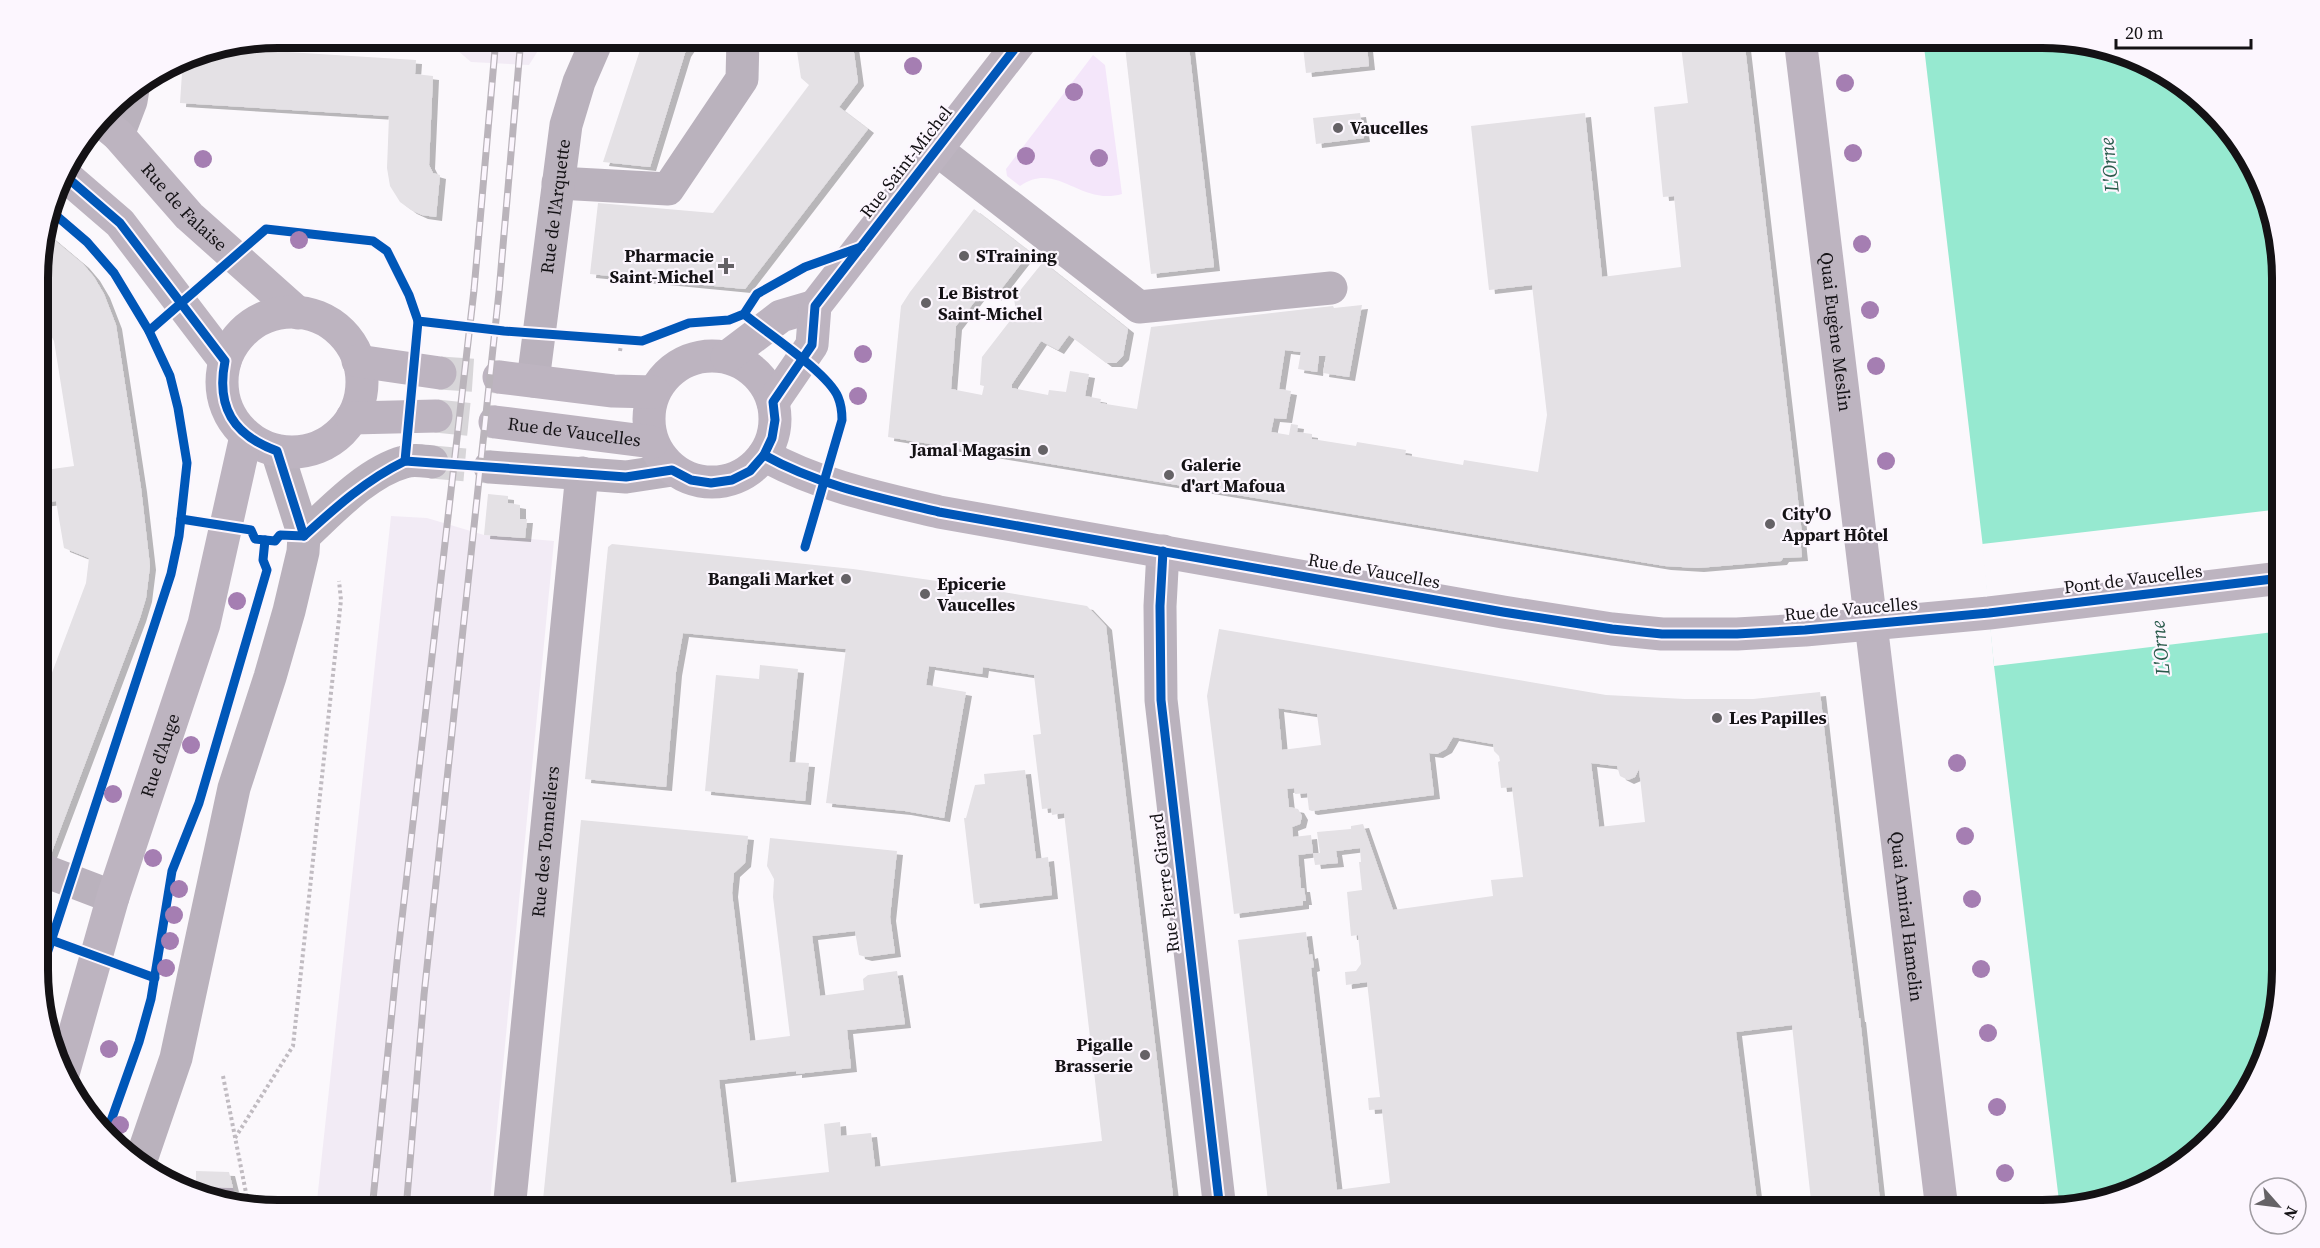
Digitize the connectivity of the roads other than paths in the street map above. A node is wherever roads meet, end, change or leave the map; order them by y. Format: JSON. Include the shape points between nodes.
{"nodes":[{"id":1,"x":594,"y":48,"type":"edge"},
{"id":2,"x":743,"y":48,"type":"edge"},
{"id":3,"x":1015,"y":48,"type":"edge"},
{"id":4,"x":1801,"y":48,"type":"edge"},
{"id":5,"x":131,"y":102,"type":"edge"},
{"id":6,"x":110,"y":128,"type":"edge"},
{"id":7,"x":936,"y":149,"type":"junction"},
{"id":8,"x":70,"y":180,"type":"edge"},
{"id":9,"x":558,"y":183,"type":"junction"},
{"id":10,"x":1331,"y":288,"type":"dead end"},
{"id":11,"x":815,"y":306,"type":"junction"},
{"id":12,"x":298,"y":313,"type":"junction"},
{"id":13,"x":727,"y":357,"type":"junction"},
{"id":14,"x":225,"y":361,"type":"junction"},
{"id":15,"x":358,"y":361,"type":"junction"},
{"id":16,"x":440,"y":373,"type":"tunnel mouth"},
{"id":17,"x":499,"y":377,"type":"tunnel mouth"},
{"id":18,"x":533,"y":381,"type":"junction"},
{"id":19,"x":654,"y":392,"type":"junction"},
{"id":20,"x":773,"y":402,"type":"junction"},
{"id":21,"x":436,"y":416,"type":"tunnel mouth"},
{"id":22,"x":352,"y":418,"type":"junction"},
{"id":23,"x":495,"y":422,"type":"tunnel mouth"},
{"id":24,"x":246,"y":436,"type":"junction"},
{"id":25,"x":652,"y":442,"type":"junction"},
{"id":26,"x":277,"y":451,"type":"junction"},
{"id":27,"x":764,"y":455,"type":"junction"},
{"id":28,"x":432,"y":462,"type":"tunnel mouth"},
{"id":29,"x":490,"y":467,"type":"tunnel mouth"},
{"id":30,"x":672,"y":470,"type":"junction"},
{"id":31,"x":582,"y":473,"type":"junction"},
{"id":32,"x":304,"y":536,"type":"junction"},
{"id":33,"x":1163,"y":551,"type":"junction"},
{"id":34,"x":2272,"y":579,"type":"edge"},
{"id":35,"x":1989,"y":613,"type":"joint"},
{"id":36,"x":1871,"y":624,"type":"junction"},
{"id":37,"x":48,"y":872,"type":"edge"},
{"id":38,"x":113,"y":897,"type":"junction"},
{"id":39,"x":67,"y":1060,"type":"edge"},
{"id":40,"x":143,"y":1155,"type":"edge"},
{"id":41,"x":510,"y":1200,"type":"edge"},
{"id":42,"x":1219,"y":1200,"type":"edge"},
{"id":43,"x":1941,"y":1200,"type":"edge"}],
"edges":[{"from":1,"to":9,"type":"street","name":"Rue de l'Arquette","via":[[566,125]]},
{"from":2,"to":9,"type":"street","via":[[742,80],[668,189]]},
{"from":3,"to":7,"type":"main road","name":"Rue Saint-Michel"},
{"from":4,"to":36,"type":"main road","name":"Quai Eugène Meslin"},
{"from":5,"to":6,"type":"street"},
{"from":6,"to":12,"type":"main road","name":"Rue de Falaise","via":[[189,216]]},
{"from":7,"to":10,"type":"street","name":"Rue Saint-Michel","via":[[1139,307]]},
{"from":7,"to":11,"type":"main road","name":"Rue Saint-Michel"},
{"from":8,"to":14,"type":"main road","via":[[120,223]]},
{"from":9,"to":18,"type":"street","name":"Rue de l'Arquette"},
{"from":11,"to":13,"type":"main road","via":[[781,316]]},
{"from":11,"to":20,"type":"main road","via":[[812,345]]},
{"from":12,"to":14,"type":"main road","via":[[279,313],[261,319],[233,344]]},
{"from":12,"to":15,"type":"main road","via":[[335,327],[350,342]]},
{"from":13,"to":19,"type":"main road","via":[[705,355],[684,362],[666,374]]},
{"from":13,"to":20,"type":"main road","via":[[747,366],[764,381]]},
{"from":14,"to":24,"type":"main road","via":[[223,395],[232,418]]},
{"from":15,"to":16,"type":"main road"},
{"from":15,"to":22,"type":"main road","via":[[362,380],[360,400]]},
{"from":17,"to":18,"type":"main road"},
{"from":18,"to":19,"type":"main road"},
{"from":19,"to":25,"type":"main road","via":[[648,417]]},
{"from":20,"to":27,"type":"main road","via":[[776,420]]},
{"from":21,"to":22,"type":"main road"},
{"from":22,"to":26,"type":"main road","via":[[337,436],[317,448]]},
{"from":23,"to":25,"type":"main road","name":"Rue de Vaucelles"},
{"from":24,"to":26,"type":"main road"},
{"from":24,"to":38,"type":"main road","name":"Rue d'Auge","via":[[204,624]]},
{"from":25,"to":30,"type":"main road"},
{"from":26,"to":32,"type":"street"},
{"from":27,"to":30,"type":"main road","via":[[750,471],[732,480],[691,480]]},
{"from":27,"to":33,"type":"main road","name":"Rue de Vaucelles","via":[[789,469],[894,502]]},
{"from":28,"to":32,"type":"street","via":[[405,461],[379,473]]},
{"from":29,"to":31,"type":"street"},
{"from":30,"to":31,"type":"street","via":[[626,477]]},
{"from":31,"to":41,"type":"street","name":"Rue des Tonneliers"},
{"from":32,"to":40,"type":"street","via":[[289,611],[234,788],[176,1058]]},
{"from":33,"to":36,"type":"main road","name":"Rue de Vaucelles","via":[[1612,629],[1737,634]]},
{"from":33,"to":42,"type":"street","name":"Rue Pierre Girard","via":[[1161,700]]},
{"from":34,"to":35,"type":"main road","name":"Pont de Vaucelles"},
{"from":35,"to":36,"type":"main road","name":"Rue de Vaucelles"},
{"from":36,"to":43,"type":"main road","name":"Quai Amiral Hamelin"},
{"from":37,"to":38,"type":"street"},
{"from":38,"to":39,"type":"main road","name":"Rue d'Auge"}]}
